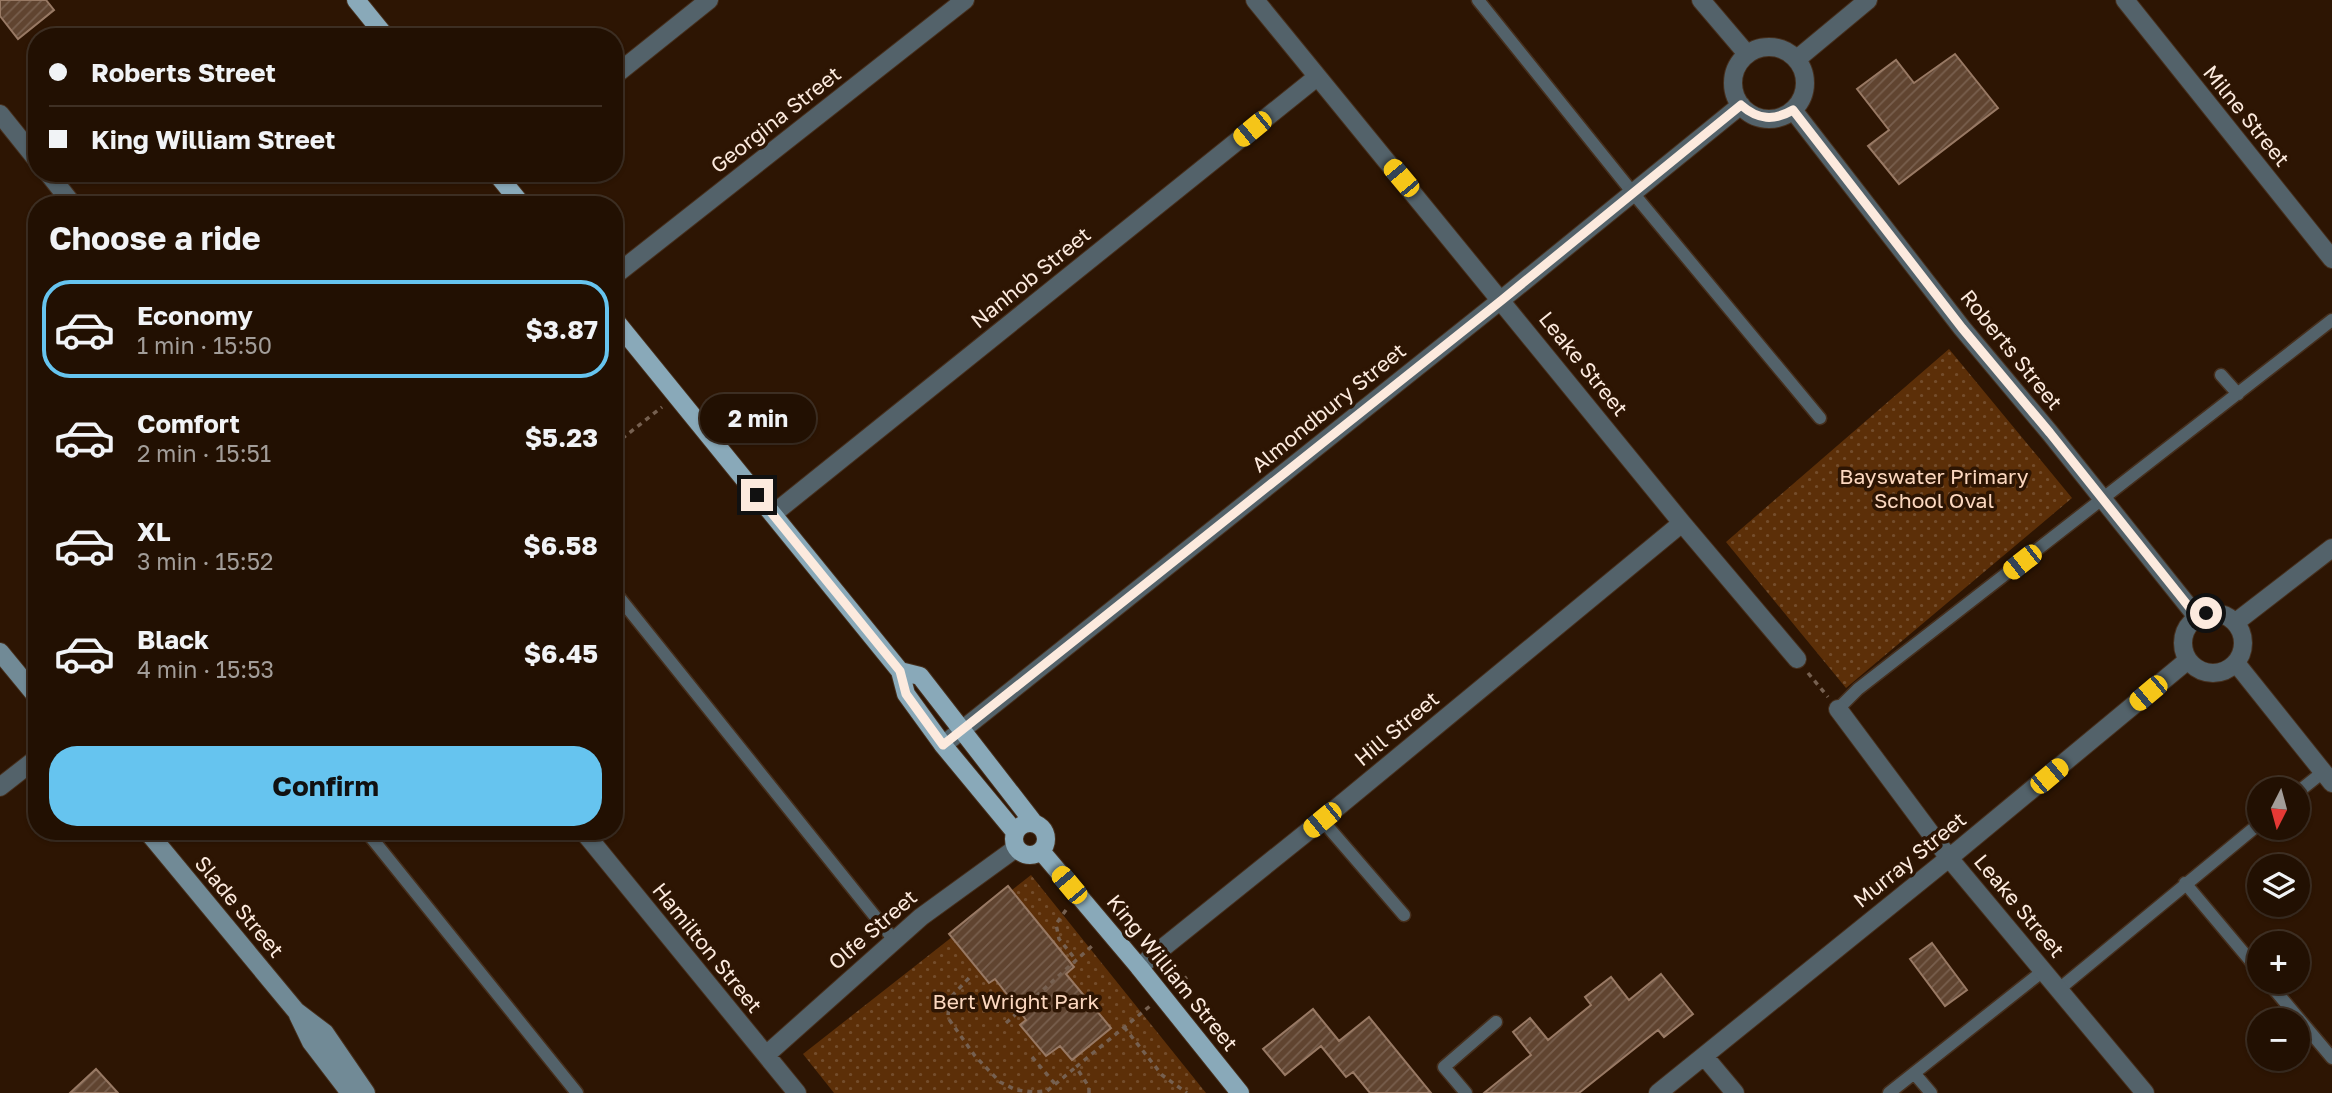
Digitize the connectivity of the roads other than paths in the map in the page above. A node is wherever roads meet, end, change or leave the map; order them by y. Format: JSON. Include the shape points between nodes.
{"nodes":[{"id":1,"x":356,"y":0,"type":"edge"},
{"id":2,"x":709,"y":0,"type":"edge"},
{"id":3,"x":965,"y":0,"type":"edge"},
{"id":4,"x":1255,"y":0,"type":"edge"},
{"id":5,"x":1478,"y":0,"type":"edge"},
{"id":6,"x":1700,"y":0,"type":"edge"},
{"id":7,"x":1868,"y":0,"type":"edge"},
{"id":8,"x":2125,"y":0,"type":"edge"},
{"id":9,"x":379,"y":28,"type":"edge"},
{"id":10,"x":1747,"y":54,"type":"junction"},
{"id":11,"x":1797,"y":59,"type":"junction"},
{"id":12,"x":623,"y":69,"type":"edge"},
{"id":13,"x":1317,"y":77,"type":"junction"},
{"id":14,"x":1741,"y":105,"type":"junction"},
{"id":15,"x":1793,"y":110,"type":"junction"},
{"id":16,"x":0,"y":114,"type":"edge"},
{"id":17,"x":28,"y":149,"type":"edge"},
{"id":18,"x":55,"y":182,"type":"edge"},
{"id":19,"x":503,"y":182,"type":"edge"},
{"id":20,"x":1633,"y":193,"type":"junction"},
{"id":21,"x":66,"y":196,"type":"edge"},
{"id":22,"x":515,"y":196,"type":"edge"},
{"id":23,"x":2332,"y":260,"type":"edge"},
{"id":24,"x":623,"y":269,"type":"edge"},
{"id":25,"x":1502,"y":300,"type":"junction"},
{"id":26,"x":2332,"y":320,"type":"edge"},
{"id":27,"x":623,"y":329,"type":"edge"},
{"id":28,"x":2221,"y":375,"type":"dead end"},
{"id":29,"x":2238,"y":394,"type":"junction"},
{"id":30,"x":1820,"y":418,"type":"dead end"},
{"id":31,"x":2104,"y":499,"type":"junction"},
{"id":32,"x":773,"y":514,"type":"junction"},
{"id":33,"x":1682,"y":523,"type":"junction"},
{"id":34,"x":2332,"y":548,"type":"edge"},
{"id":35,"x":623,"y":602,"type":"edge"},
{"id":36,"x":2197,"y":617,"type":"junction"},
{"id":37,"x":2236,"y":622,"type":"junction"},
{"id":38,"x":0,"y":652,"type":"edge"},
{"id":39,"x":1797,"y":659,"type":"road end"},
{"id":40,"x":2188,"y":660,"type":"junction"},
{"id":41,"x":2236,"y":663,"type":"junction"},
{"id":42,"x":900,"y":671,"type":"junction"},
{"id":43,"x":28,"y":686,"type":"edge"},
{"id":44,"x":1838,"y":709,"type":"joint"},
{"id":45,"x":961,"y":731,"type":"junction"},
{"id":46,"x":943,"y":745,"type":"junction"},
{"id":47,"x":28,"y":765,"type":"edge"},
{"id":48,"x":2328,"y":778,"type":"edge"},
{"id":49,"x":2310,"y":786,"type":"edge"},
{"id":50,"x":0,"y":787,"type":"edge"},
{"id":51,"x":1322,"y":820,"type":"junction"},
{"id":52,"x":1034,"y":823,"type":"junction"},
{"id":53,"x":2247,"y":834,"type":"edge"},
{"id":54,"x":154,"y":840,"type":"edge"},
{"id":55,"x":373,"y":840,"type":"edge"},
{"id":56,"x":590,"y":840,"type":"edge"},
{"id":57,"x":1016,"y":840,"type":"junction"},
{"id":58,"x":1041,"y":851,"type":"junction"},
{"id":59,"x":1950,"y":858,"type":"junction"},
{"id":60,"x":2185,"y":883,"type":"junction"},
{"id":61,"x":1404,"y":915,"type":"dead end"},
{"id":62,"x":894,"y":940,"type":"junction"},
{"id":63,"x":2247,"y":957,"type":"edge"},
{"id":64,"x":1139,"y":967,"type":"junction"},
{"id":65,"x":2043,"y":971,"type":"junction"},
{"id":66,"x":2059,"y":990,"type":"junction"},
{"id":67,"x":2278,"y":994,"type":"edge"},
{"id":68,"x":296,"y":1011,"type":"junction"},
{"id":69,"x":1496,"y":1022,"type":"dead end"},
{"id":70,"x":766,"y":1055,"type":"junction"},
{"id":71,"x":1704,"y":1056,"type":"junction"},
{"id":72,"x":2332,"y":1058,"type":"edge"},
{"id":73,"x":1914,"y":1073,"type":"junction"},
{"id":74,"x":794,"y":1092,"type":"edge"},
{"id":75,"x":351,"y":1093,"type":"edge"},
{"id":76,"x":366,"y":1093,"type":"edge"},
{"id":77,"x":577,"y":1093,"type":"edge"},
{"id":78,"x":1240,"y":1093,"type":"edge"},
{"id":79,"x":1466,"y":1093,"type":"edge"},
{"id":80,"x":1658,"y":1093,"type":"edge"},
{"id":81,"x":1735,"y":1093,"type":"edge"},
{"id":82,"x":1889,"y":1093,"type":"edge"},
{"id":83,"x":1931,"y":1093,"type":"edge"},
{"id":84,"x":2145,"y":1093,"type":"edge"}],
"edges":[{"from":1,"to":9,"type":"main road"},
{"from":2,"to":12,"type":"street"},
{"from":3,"to":24,"type":"street","name":"Georgina Street"},
{"from":4,"to":13,"type":"street","name":"Leake Street"},
{"from":5,"to":20,"type":"lane"},
{"from":6,"to":10,"type":"street"},
{"from":7,"to":11,"type":"street"},
{"from":8,"to":23,"type":"street","name":"Milne Street"},
{"from":10,"to":11,"type":"street","via":[[1773,47]]},
{"from":10,"to":14,"type":"street","via":[[1734,73]]},
{"from":11,"to":15,"type":"street","via":[[1806,80]]},
{"from":13,"to":25,"type":"street","name":"Leake Street"},
{"from":13,"to":32,"type":"street","name":"Nanhob Street"},
{"from":14,"to":15,"type":"street","via":[[1760,117],[1783,116]]},
{"from":14,"to":20,"type":"street","name":"Almondbury Street"},
{"from":15,"to":31,"type":"street","name":"Roberts Street","via":[[1962,328]]},
{"from":16,"to":17,"type":"street"},
{"from":18,"to":21,"type":"street"},
{"from":19,"to":22,"type":"main road"},
{"from":20,"to":25,"type":"street","name":"Almondbury Street"},
{"from":20,"to":30,"type":"lane"},
{"from":25,"to":33,"type":"street","name":"Leake Street"},
{"from":25,"to":45,"type":"street","name":"Almondbury Street"},
{"from":26,"to":29,"type":"lane"},
{"from":27,"to":32,"type":"main road","name":"King William Street"},
{"from":28,"to":29,"type":"lane"},
{"from":29,"to":31,"type":"lane"},
{"from":31,"to":36,"type":"street","name":"Roberts Street"},
{"from":31,"to":44,"type":"lane"},
{"from":32,"to":42,"type":"main road","name":"King William Street"},
{"from":33,"to":39,"type":"street","name":"Leake Street"},
{"from":33,"to":51,"type":"street","name":"Hill Street"},
{"from":34,"to":37,"type":"street"},
{"from":35,"to":62,"type":"lane"},
{"from":36,"to":37,"type":"street","via":[[2217,612]]},
{"from":36,"to":40,"type":"street","via":[[2185,630]]},
{"from":37,"to":41,"type":"street","via":[[2244,641]]},
{"from":38,"to":43,"type":"street"},
{"from":40,"to":41,"type":"street","via":[[2207,673],[2218,673]]},
{"from":40,"to":59,"type":"street","name":"Murray Street"},
{"from":41,"to":48,"type":"street"},
{"from":42,"to":45,"type":"main road","name":"King William Street","via":[[920,676]]},
{"from":42,"to":46,"type":"main road","name":"King William Street","via":[[906,694]]},
{"from":44,"to":59,"type":"street","name":"Leake Street"},
{"from":45,"to":46,"type":"street","name":"Almondbury Street"},
{"from":45,"to":52,"type":"main road","name":"King William Street"},
{"from":46,"to":57,"type":"main road","name":"King William Street"},
{"from":47,"to":50,"type":"street"},
{"from":48,"to":49,"type":"lane"},
{"from":51,"to":61,"type":"lane"},
{"from":51,"to":64,"type":"street","name":"Hill Street"},
{"from":52,"to":57,"type":"main road","via":[[1023,824]]},
{"from":52,"to":58,"type":"main road","name":"King William Street","via":[[1046,838]]},
{"from":53,"to":60,"type":"lane"},
{"from":54,"to":68,"type":"street","name":"Slade Street"},
{"from":55,"to":77,"type":"lane"},
{"from":56,"to":70,"type":"street","name":"Hamilton Street"},
{"from":57,"to":58,"type":"main road","via":[[1025,855]]},
{"from":57,"to":62,"type":"street","name":"Olfe Street"},
{"from":58,"to":64,"type":"main road","name":"King William Street"},
{"from":59,"to":65,"type":"street","name":"Leake Street"},
{"from":59,"to":71,"type":"street","name":"Murray Street"},
{"from":60,"to":63,"type":"lane"},
{"from":60,"to":66,"type":"lane"},
{"from":62,"to":70,"type":"street","name":"Olfe Street"},
{"from":64,"to":78,"type":"main road","name":"King William Street"},
{"from":65,"to":66,"type":"street","name":"Leake Street"},
{"from":65,"to":73,"type":"lane"},
{"from":66,"to":84,"type":"street","name":"Leake Street"},
{"from":67,"to":72,"type":"lane"},
{"from":68,"to":75,"type":"street","name":"Slade Street","via":[[311,1042]]},
{"from":68,"to":76,"type":"street","name":"Slade Street","via":[[325,1033]]},
{"from":69,"to":79,"type":"lane","via":[[1444,1067]]},
{"from":70,"to":74,"type":"street","name":"Hamilton Street"},
{"from":71,"to":80,"type":"street","name":"Murray Street"},
{"from":71,"to":81,"type":"street"},
{"from":73,"to":82,"type":"lane"},
{"from":73,"to":83,"type":"lane"}]}
